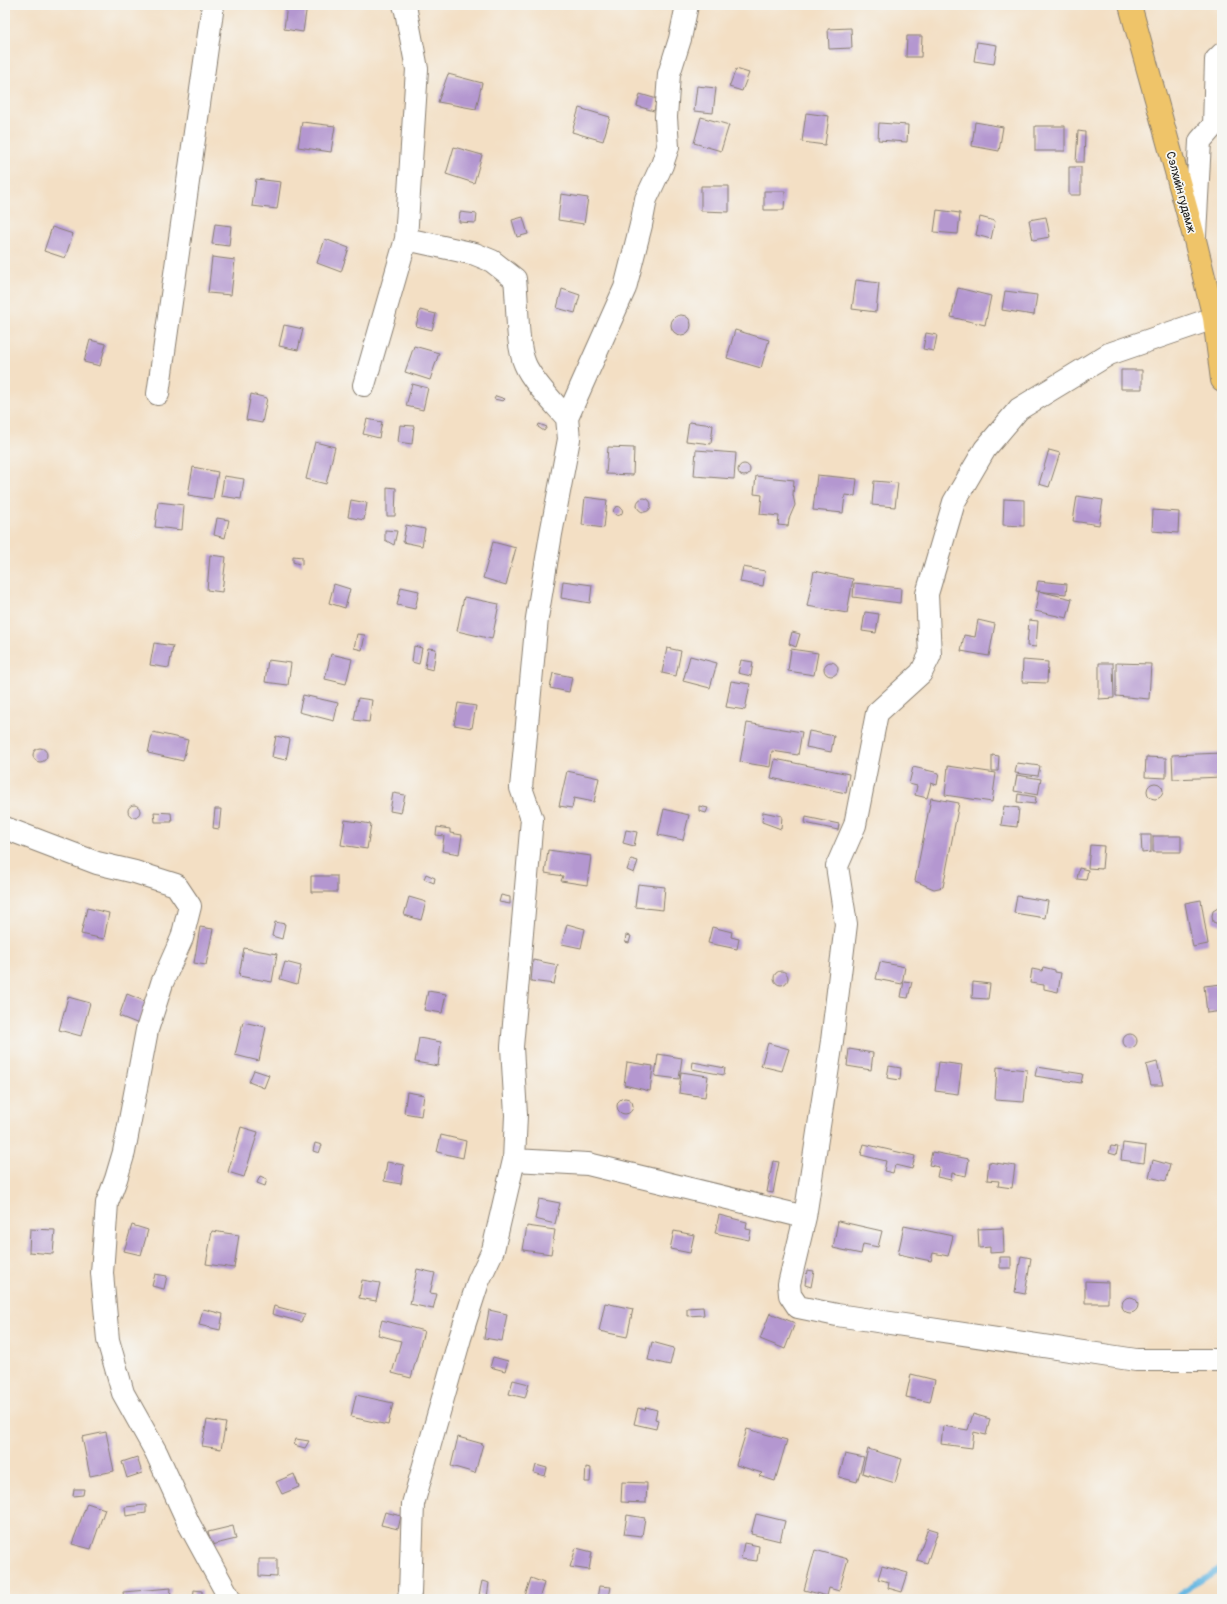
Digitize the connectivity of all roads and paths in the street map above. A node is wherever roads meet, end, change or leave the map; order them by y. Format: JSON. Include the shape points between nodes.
{"nodes":[{"id":1,"x":213,"y":5,"type":"edge"},
{"id":2,"x":404,"y":5,"type":"edge"},
{"id":3,"x":687,"y":5,"type":"edge"},
{"id":4,"x":1130,"y":5,"type":"edge"},
{"id":5,"x":1222,"y":54,"type":"edge"},
{"id":6,"x":1218,"y":124,"type":"edge"},
{"id":7,"x":406,"y":239,"type":"junction"},
{"id":8,"x":1195,"y":240,"type":"junction"},
{"id":9,"x":1214,"y":318,"type":"junction"},
{"id":10,"x":1222,"y":380,"type":"edge"},
{"id":11,"x":364,"y":385,"type":"dead end"},
{"id":12,"x":158,"y":394,"type":"dead end"},
{"id":13,"x":566,"y":418,"type":"junction"},
{"id":14,"x":5,"y":828,"type":"edge"},
{"id":15,"x":514,"y":1160,"type":"junction"},
{"id":16,"x":805,"y":1217,"type":"junction"},
{"id":17,"x":1222,"y":1360,"type":"edge"},
{"id":18,"x":230,"y":1599,"type":"edge"},
{"id":19,"x":408,"y":1599,"type":"edge"}],
"edges":[{"from":1,"to":12,"type":"street"},
{"from":2,"to":7,"type":"street","via":[[417,69]]},
{"from":3,"to":13,"type":"street","via":[[669,74],[666,117],[668,147],[646,198],[625,288]]},
{"from":4,"to":8,"type":"main road","name":"Сэлхийн гудамж"},
{"from":5,"to":6,"type":"street","via":[[1216,60]]},
{"from":6,"to":8,"type":"street","via":[[1200,141]]},
{"from":7,"to":11,"type":"street"},
{"from":7,"to":13,"type":"street","via":[[475,254],[492,261],[515,279],[520,346],[525,365]]},
{"from":8,"to":9,"type":"main road","name":"Сэлхийн гудамж"},
{"from":9,"to":10,"type":"main road","name":"Сэлхийн гудамж"},
{"from":9,"to":16,"type":"street","via":[[1109,354],[1019,409],[984,449],[954,502],[927,594],[930,655],[921,673],[878,713],[855,825],[837,866],[846,924],[832,1041]]},
{"from":13,"to":15,"type":"street","via":[[569,439],[537,618],[521,788],[532,819],[512,1047],[516,1115]]},
{"from":14,"to":18,"type":"street","via":[[97,863],[176,885],[190,906],[182,938],[162,983],[147,1030],[124,1152],[107,1203],[102,1273],[108,1340],[123,1393],[156,1452],[189,1524]]},
{"from":15,"to":16,"type":"street","via":[[588,1164]]},
{"from":15,"to":19,"type":"street","via":[[493,1250],[478,1282],[460,1338],[413,1504]]},
{"from":16,"to":17,"type":"street","via":[[789,1284],[790,1295],[798,1307],[1136,1360]]}]}
